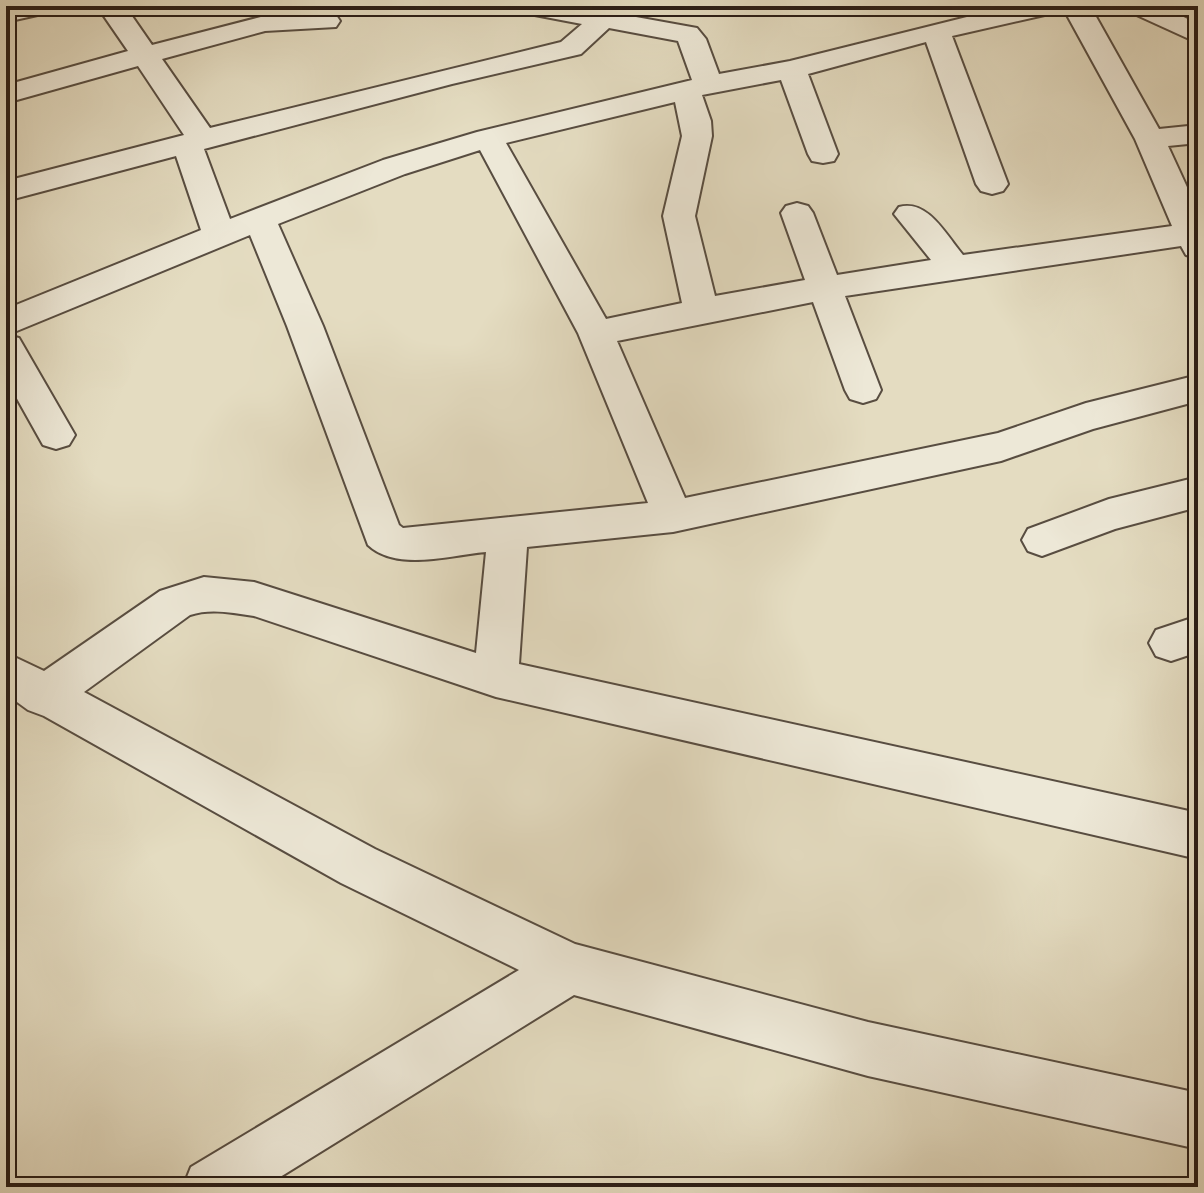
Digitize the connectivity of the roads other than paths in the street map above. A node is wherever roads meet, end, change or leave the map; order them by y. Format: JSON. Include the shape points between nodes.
{"nodes":[{"id":1,"x":41,"y":6,"type":"edge"},
{"id":2,"x":111,"y":6,"type":"edge"},
{"id":3,"x":529,"y":6,"type":"edge"},
{"id":4,"x":1048,"y":6,"type":"edge"},
{"id":5,"x":1076,"y":6,"type":"edge"},
{"id":6,"x":1140,"y":6,"type":"edge"},
{"id":7,"x":6,"y":14,"type":"edge"},
{"id":8,"x":602,"y":20,"type":"junction"},
{"id":9,"x":326,"y":21,"type":"dead end"},
{"id":10,"x":936,"y":31,"type":"junction"},
{"id":11,"x":1198,"y":35,"type":"edge"},
{"id":12,"x":147,"y":57,"type":"junction"},
{"id":13,"x":792,"y":69,"type":"junction"},
{"id":14,"x":697,"y":88,"type":"junction"},
{"id":15,"x":6,"y":94,"type":"edge"},
{"id":16,"x":1198,"y":134,"type":"edge"},
{"id":17,"x":488,"y":138,"type":"junction"},
{"id":18,"x":1150,"y":139,"type":"junction"},
{"id":19,"x":195,"y":142,"type":"junction"},
{"id":20,"x":823,"y":154,"type":"dead end"},
{"id":21,"x":992,"y":184,"type":"dead end"},
{"id":22,"x":6,"y":191,"type":"edge"},
{"id":23,"x":797,"y":213,"type":"dead end"},
{"id":24,"x":910,"y":214,"type":"dead end"},
{"id":25,"x":260,"y":219,"type":"junction"},
{"id":26,"x":219,"y":235,"type":"junction"},
{"id":27,"x":1194,"y":241,"type":"edge"},
{"id":28,"x":955,"y":267,"type":"junction"},
{"id":29,"x":825,"y":288,"type":"junction"},
{"id":30,"x":701,"y":309,"type":"junction"},
{"id":31,"x":6,"y":323,"type":"edge"},
{"id":32,"x":596,"y":333,"type":"junction"},
{"id":33,"x":6,"y":347,"type":"edge"},
{"id":34,"x":1198,"y":388,"type":"edge"},
{"id":35,"x":863,"y":390,"type":"dead end"},
{"id":36,"x":56,"y":435,"type":"dead end"},
{"id":37,"x":1198,"y":492,"type":"edge"},
{"id":38,"x":673,"y":516,"type":"junction"},
{"id":39,"x":508,"y":533,"type":"junction"},
{"id":40,"x":1042,"y":540,"type":"dead end"},
{"id":41,"x":496,"y":678,"type":"junction"},
{"id":42,"x":25,"y":684,"type":"edge"},
{"id":43,"x":1198,"y":836,"type":"edge"},
{"id":44,"x":570,"y":968,"type":"junction"},
{"id":45,"x":1198,"y":1121,"type":"edge"},
{"id":46,"x":211,"y":1187,"type":"edge"}],
"edges":[{"from":1,"to":7,"type":"street"},
{"from":2,"to":12,"type":"street"},
{"from":3,"to":8,"type":"street"},
{"from":4,"to":10,"type":"street"},
{"from":5,"to":18,"type":"street"},
{"from":6,"to":11,"type":"street"},
{"from":8,"to":14,"type":"street","via":[[687,34],[692,39]]},
{"from":8,"to":19,"type":"street","via":[[571,48]]},
{"from":9,"to":12,"type":"street","via":[[262,23]]},
{"from":10,"to":13,"type":"street"},
{"from":10,"to":21,"type":"street"},
{"from":12,"to":15,"type":"street"},
{"from":12,"to":19,"type":"street"},
{"from":13,"to":14,"type":"street"},
{"from":13,"to":20,"type":"street"},
{"from":14,"to":17,"type":"street"},
{"from":14,"to":30,"type":"street","via":[[697,136],[679,216]]},
{"from":16,"to":18,"type":"street"},
{"from":17,"to":25,"type":"street","via":[[394,167]]},
{"from":17,"to":32,"type":"street"},
{"from":18,"to":27,"type":"street"},
{"from":19,"to":22,"type":"street"},
{"from":19,"to":26,"type":"street"},
{"from":23,"to":29,"type":"street"},
{"from":24,"to":28,"type":"street"},
{"from":25,"to":26,"type":"street"},
{"from":25,"to":39,"type":"street","via":[[382,534],[403,544]]},
{"from":26,"to":31,"type":"street"},
{"from":27,"to":28,"type":"street"},
{"from":28,"to":29,"type":"street"},
{"from":29,"to":30,"type":"street"},
{"from":29,"to":35,"type":"street"},
{"from":30,"to":32,"type":"street"},
{"from":32,"to":38,"type":"street"},
{"from":33,"to":36,"type":"street"},
{"from":34,"to":38,"type":"street","via":[[1086,417],[1001,447]]},
{"from":37,"to":40,"type":"street","via":[[1109,515]]},
{"from":38,"to":39,"type":"street"},
{"from":39,"to":41,"type":"street"},
{"from":41,"to":42,"type":"street","via":[[254,599],[215,592],[175,603]]},
{"from":41,"to":43,"type":"street"},
{"from":42,"to":44,"type":"street","via":[[358,866]]},
{"from":44,"to":45,"type":"street","via":[[868,1049]]},
{"from":44,"to":46,"type":"street"}]}
